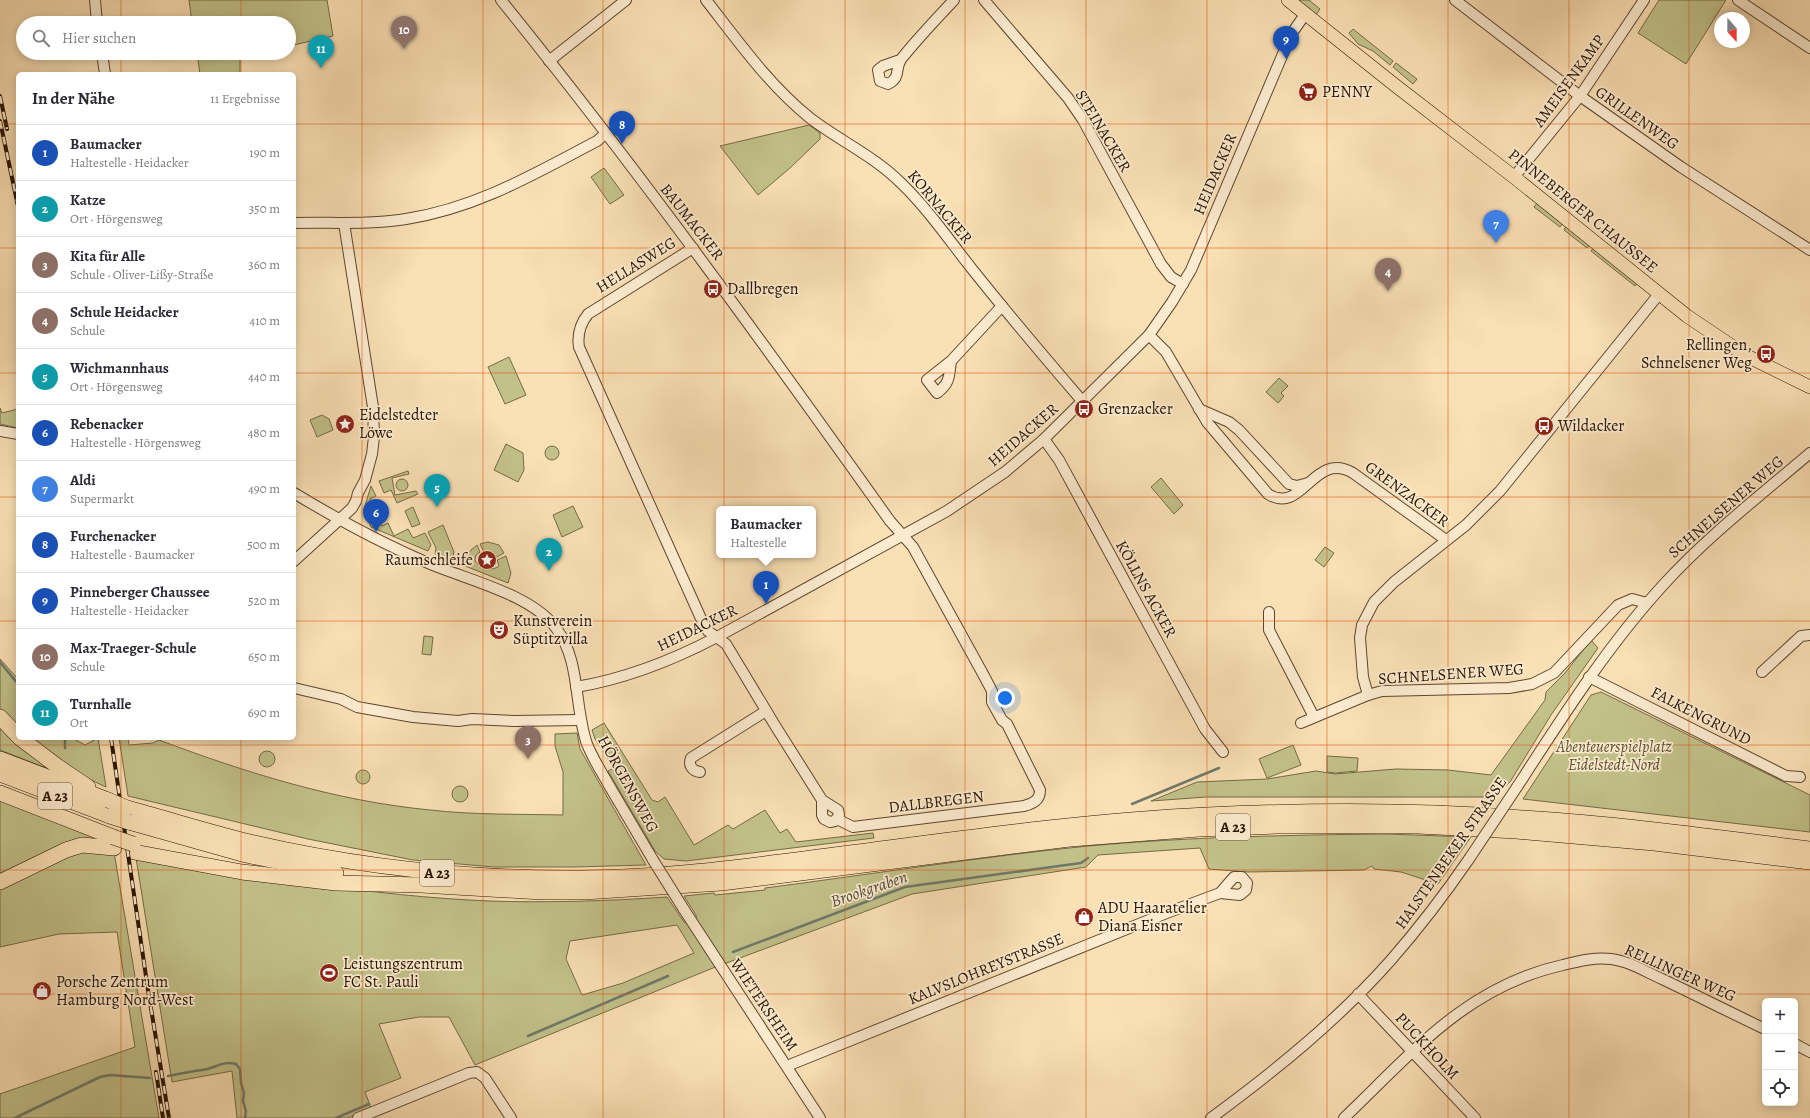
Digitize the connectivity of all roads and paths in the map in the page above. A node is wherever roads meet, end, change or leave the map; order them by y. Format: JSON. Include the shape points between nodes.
{"nodes":[{"id":1,"x":95,"y":0,"type":"edge"},
{"id":2,"x":501,"y":0,"type":"edge"},
{"id":3,"x":626,"y":0,"type":"edge"},
{"id":4,"x":706,"y":0,"type":"edge"},
{"id":5,"x":954,"y":0,"type":"edge"},
{"id":6,"x":984,"y":0,"type":"edge"},
{"id":7,"x":1288,"y":0,"type":"edge"},
{"id":8,"x":1455,"y":0,"type":"edge"},
{"id":9,"x":1644,"y":0,"type":"edge"},
{"id":10,"x":1738,"y":0,"type":"edge"},
{"id":11,"x":1306,"y":13,"type":"junction"},
{"id":12,"x":96,"y":16,"type":"edge"},
{"id":13,"x":1810,"y":48,"type":"edge"},
{"id":14,"x":103,"y":60,"type":"edge"},
{"id":15,"x":900,"y":60,"type":"dead end"},
{"id":16,"x":549,"y":61,"type":"junction"},
{"id":17,"x":105,"y":72,"type":"edge"},
{"id":18,"x":1580,"y":96,"type":"junction"},
{"id":19,"x":605,"y":134,"type":"junction"},
{"id":20,"x":1514,"y":177,"type":"junction"},
{"id":21,"x":296,"y":223,"type":"edge"},
{"id":22,"x":344,"y":223,"type":"junction"},
{"id":23,"x":693,"y":248,"type":"junction"},
{"id":24,"x":1810,"y":250,"type":"edge"},
{"id":25,"x":1183,"y":284,"type":"junction"},
{"id":26,"x":1660,"y":294,"type":"junction"},
{"id":27,"x":1002,"y":306,"type":"junction"},
{"id":28,"x":595,"y":308,"type":"joint"},
{"id":29,"x":1149,"y":336,"type":"junction"},
{"id":30,"x":951,"y":361,"type":"dead end"},
{"id":31,"x":1810,"y":387,"type":"edge"},
{"id":32,"x":1083,"y":402,"type":"junction"},
{"id":33,"x":1199,"y":409,"type":"junction"},
{"id":34,"x":0,"y":431,"type":"edge"},
{"id":35,"x":16,"y":434,"type":"edge"},
{"id":36,"x":1044,"y":439,"type":"junction"},
{"id":37,"x":1810,"y":453,"type":"edge"},
{"id":38,"x":1308,"y":483,"type":"junction"},
{"id":39,"x":296,"y":494,"type":"edge"},
{"id":40,"x":339,"y":520,"type":"junction"},
{"id":41,"x":903,"y":535,"type":"junction"},
{"id":42,"x":1446,"y":540,"type":"junction"},
{"id":43,"x":296,"y":559,"type":"edge"},
{"id":44,"x":1647,"y":603,"type":"junction"},
{"id":45,"x":1268,"y":612,"type":"dead end"},
{"id":46,"x":1810,"y":635,"type":"edge"},
{"id":47,"x":717,"y":637,"type":"junction"},
{"id":48,"x":1762,"y":672,"type":"dead end"},
{"id":49,"x":1588,"y":679,"type":"junction"},
{"id":50,"x":576,"y":687,"type":"junction"},
{"id":51,"x":296,"y":688,"type":"edge"},
{"id":52,"x":1368,"y":695,"type":"junction"},
{"id":53,"x":766,"y":711,"type":"junction"},
{"id":54,"x":0,"y":717,"type":"edge"},
{"id":55,"x":1314,"y":718,"type":"junction"},
{"id":56,"x":580,"y":720,"type":"junction"},
{"id":57,"x":1301,"y":723,"type":"dead end"},
{"id":58,"x":16,"y":734,"type":"edge"},
{"id":59,"x":23,"y":740,"type":"edge"},
{"id":60,"x":1223,"y":752,"type":"dead end"},
{"id":61,"x":0,"y":759,"type":"edge"},
{"id":62,"x":700,"y":772,"type":"dead end"},
{"id":63,"x":0,"y":774,"type":"edge"},
{"id":64,"x":1800,"y":777,"type":"dead end"},
{"id":65,"x":0,"y":793,"type":"edge"},
{"id":66,"x":1039,"y":798,"type":"joint"},
{"id":67,"x":108,"y":800,"type":"junction"},
{"id":68,"x":822,"y":800,"type":"junction"},
{"id":69,"x":128,"y":815,"type":"junction"},
{"id":70,"x":837,"y":819,"type":"junction"},
{"id":71,"x":114,"y":842,"type":"junction"},
{"id":72,"x":1810,"y":849,"type":"edge"},
{"id":73,"x":1810,"y":862,"type":"edge"},
{"id":74,"x":0,"y":882,"type":"edge"},
{"id":75,"x":421,"y":885,"type":"junction"},
{"id":76,"x":1220,"y":893,"type":"dead end"},
{"id":77,"x":683,"y":908,"type":"joint"},
{"id":78,"x":1358,"y":994,"type":"junction"},
{"id":79,"x":1762,"y":1028,"type":"edge"},
{"id":80,"x":1798,"y":1046,"type":"edge"},
{"id":81,"x":1412,"y":1051,"type":"junction"},
{"id":82,"x":1810,"y":1052,"type":"edge"},
{"id":83,"x":787,"y":1066,"type":"junction"},
{"id":84,"x":358,"y":1118,"type":"edge"},
{"id":85,"x":511,"y":1118,"type":"edge"},
{"id":86,"x":820,"y":1118,"type":"edge"},
{"id":87,"x":1211,"y":1118,"type":"edge"},
{"id":88,"x":1344,"y":1118,"type":"edge"},
{"id":89,"x":1475,"y":1118,"type":"edge"}],
"edges":[{"from":1,"to":12,"type":"street"},
{"from":2,"to":16,"type":"street","name":"BAUMACKER"},
{"from":3,"to":16,"type":"street"},
{"from":4,"to":27,"type":"street","name":"KORNACKER","via":[[789,100],[830,133],[891,173],[914,196]]},
{"from":5,"to":15,"type":"street"},
{"from":6,"to":25,"type":"street","name":"STEINACKER","via":[[1068,98],[1096,142],[1161,264],[1171,277]]},
{"from":7,"to":11,"type":"main road","name":"PINNEBERGER CHAUSSEE"},
{"from":8,"to":18,"type":"street","name":"GRILLENWEG"},
{"from":9,"to":18,"type":"street","name":"AMEISENKAMP"},
{"from":10,"to":13,"type":"street"},
{"from":11,"to":20,"type":"main road","name":"PINNEBERGER CHAUSSEE"},
{"from":11,"to":25,"type":"street","name":"HEIDACKER","via":[[1292,33]]},
{"from":14,"to":17,"type":"street"},
{"from":16,"to":19,"type":"street","name":"BAUMACKER"},
{"from":18,"to":20,"type":"street","name":"AMEISENKAMP"},
{"from":18,"to":24,"type":"street","name":"GRILLENWEG","via":[[1681,167]]},
{"from":19,"to":22,"type":"street","via":[[597,141],[513,185],[457,208],[405,219]]},
{"from":19,"to":23,"type":"street","name":"BAUMACKER"},
{"from":20,"to":26,"type":"main road","name":"PINNEBERGER CHAUSSEE"},
{"from":21,"to":22,"type":"street"},
{"from":22,"to":40,"type":"street","via":[[373,408],[374,437],[365,480],[352,508]]},
{"from":23,"to":28,"type":"street","name":"HELLASWEG"},
{"from":23,"to":41,"type":"street","name":"BAUMACKER","via":[[890,521]]},
{"from":25,"to":29,"type":"street","name":"HEIDACKER"},
{"from":26,"to":31,"type":"main road","name":"PINNEBERGER CHAUSSEE","via":[[1745,355]]},
{"from":26,"to":42,"type":"street","via":[[1500,491],[1466,525]]},
{"from":27,"to":30,"type":"street"},
{"from":27,"to":32,"type":"street","name":"KORNACKER"},
{"from":28,"to":47,"type":"street","name":"DALLBREGEN","via":[[580,327],[579,347],[703,623],[708,631]]},
{"from":29,"to":32,"type":"street","name":"HEIDACKER"},
{"from":29,"to":33,"type":"street","name":"GRENZACKER","via":[[1166,352]]},
{"from":32,"to":36,"type":"street","name":"HEIDACKER"},
{"from":33,"to":38,"type":"street","via":[[1229,422],[1239,430],[1286,482],[1292,485]]},
{"from":33,"to":38,"type":"street","name":"GRENZACKER","via":[[1268,494],[1288,498],[1300,492]]},
{"from":34,"to":35,"type":"street"},
{"from":36,"to":41,"type":"street","name":"HEIDACKER","via":[[976,493]]},
{"from":36,"to":60,"type":"street","name":"KÖLLNS ACKER","via":[[1059,460],[1206,729]]},
{"from":37,"to":44,"type":"street","name":"SCHNELSENER WEG","via":[[1699,548]]},
{"from":38,"to":42,"type":"street","name":"GRENZACKER","via":[[1326,470],[1346,469]]},
{"from":39,"to":40,"type":"street","name":"HÖRGENSWEG"},
{"from":40,"to":43,"type":"street"},
{"from":40,"to":50,"type":"street","name":"HÖRGENSWEG","via":[[428,564],[513,596],[539,611],[553,624],[564,641]]},
{"from":41,"to":47,"type":"street","name":"HEIDACKER"},
{"from":41,"to":66,"type":"street","name":"BAUMACKER","via":[[992,691],[992,702],[1007,724],[1039,785]]},
{"from":42,"to":52,"type":"street","via":[[1389,586],[1367,613],[1362,626],[1360,652]]},
{"from":44,"to":49,"type":"street","name":"SCHNELSENER WEG"},
{"from":44,"to":52,"type":"street","name":"SCHNELSENER WEG","via":[[1632,599],[1618,605],[1554,673],[1532,684],[1509,688],[1382,691]]},
{"from":45,"to":55,"type":"street","via":[[1269,630]]},
{"from":46,"to":48,"type":"street","via":[[1801,636]]},
{"from":47,"to":50,"type":"street","name":"HEIDACKER","via":[[690,651],[636,672]]},
{"from":47,"to":53,"type":"street","name":"DALLBREGEN","via":[[726,644]]},
{"from":49,"to":64,"type":"street","name":"FALKENGRUND","via":[[1786,776]]},
{"from":49,"to":78,"type":"street","name":"HALSTENBEKER STRASSE","bridge":true,"via":[[1441,898],[1404,945]]},
{"from":50,"to":56,"type":"street","name":"HÖRGENSWEG"},
{"from":51,"to":56,"type":"street","via":[[341,699],[357,707],[413,717],[458,721]]},
{"from":52,"to":55,"type":"street"},
{"from":53,"to":62,"type":"street","via":[[692,758],[691,767]]},
{"from":53,"to":68,"type":"street","name":"DALLBREGEN"},
{"from":54,"to":58,"type":"highway"},
{"from":55,"to":57,"type":"street"},
{"from":56,"to":77,"type":"street","name":"HÖRGENSWEG","bridge":true,"via":[[588,745]]},
{"from":59,"to":67,"type":"highway"},
{"from":61,"to":67,"type":"highway","number":"A 23"},
{"from":63,"to":69,"type":"highway","number":"A 23","bridge":true,"via":[[110,816]]},
{"from":65,"to":71,"type":"highway"},
{"from":66,"to":70,"type":"street","name":"DALLBREGEN","via":[[1036,802],[1024,806],[875,825],[853,827]]},
{"from":67,"to":69,"type":"highway","number":"A 23","bridge":true},
{"from":68,"to":70,"type":"street","name":"DALLBREGEN","via":[[837,808]]},
{"from":68,"to":70,"type":"street","name":"DALLBREGEN","via":[[824,819],[830,822]]},
{"from":69,"to":72,"type":"highway","number":"A 23","via":[[311,855],[424,872],[493,877],[585,878],[722,869],[1069,826],[1276,812],[1518,817],[1655,829]]},
{"from":69,"to":75,"type":"highway","number":"A 23","via":[[246,855],[318,870]]},
{"from":71,"to":74,"type":"highway","via":[[82,845],[66,850]]},
{"from":71,"to":75,"type":"highway","bridge":true,"via":[[196,864],[242,872],[336,883]]},
{"from":73,"to":75,"type":"highway","number":"A 23","via":[[1585,836],[1338,824],[1207,828],[1086,838],[729,882],[656,888],[542,892]]},
{"from":76,"to":83,"type":"street","name":"KALVSLOHREYSTRASSE"},
{"from":77,"to":83,"type":"street","name":"WIETERSHEIM"},
{"from":78,"to":81,"type":"street","name":"PUCKHOLM"},
{"from":78,"to":87,"type":"street","name":"HALSTENBEKER STRASSE","via":[[1314,1037]]},
{"from":79,"to":81,"type":"street","name":"RELLINGER WEG","via":[[1636,967],[1611,959],[1596,959],[1553,967],[1525,976],[1485,995],[1443,1024]]},
{"from":80,"to":82,"type":"street"},
{"from":81,"to":88,"type":"street","name":"RELLINGER WEG"},
{"from":81,"to":89,"type":"street","name":"PUCKHOLM"},
{"from":83,"to":86,"type":"street","name":"WIETERSHEIM"},
{"from":84,"to":85,"type":"street","via":[[469,1072],[477,1072],[485,1078]]}]}
